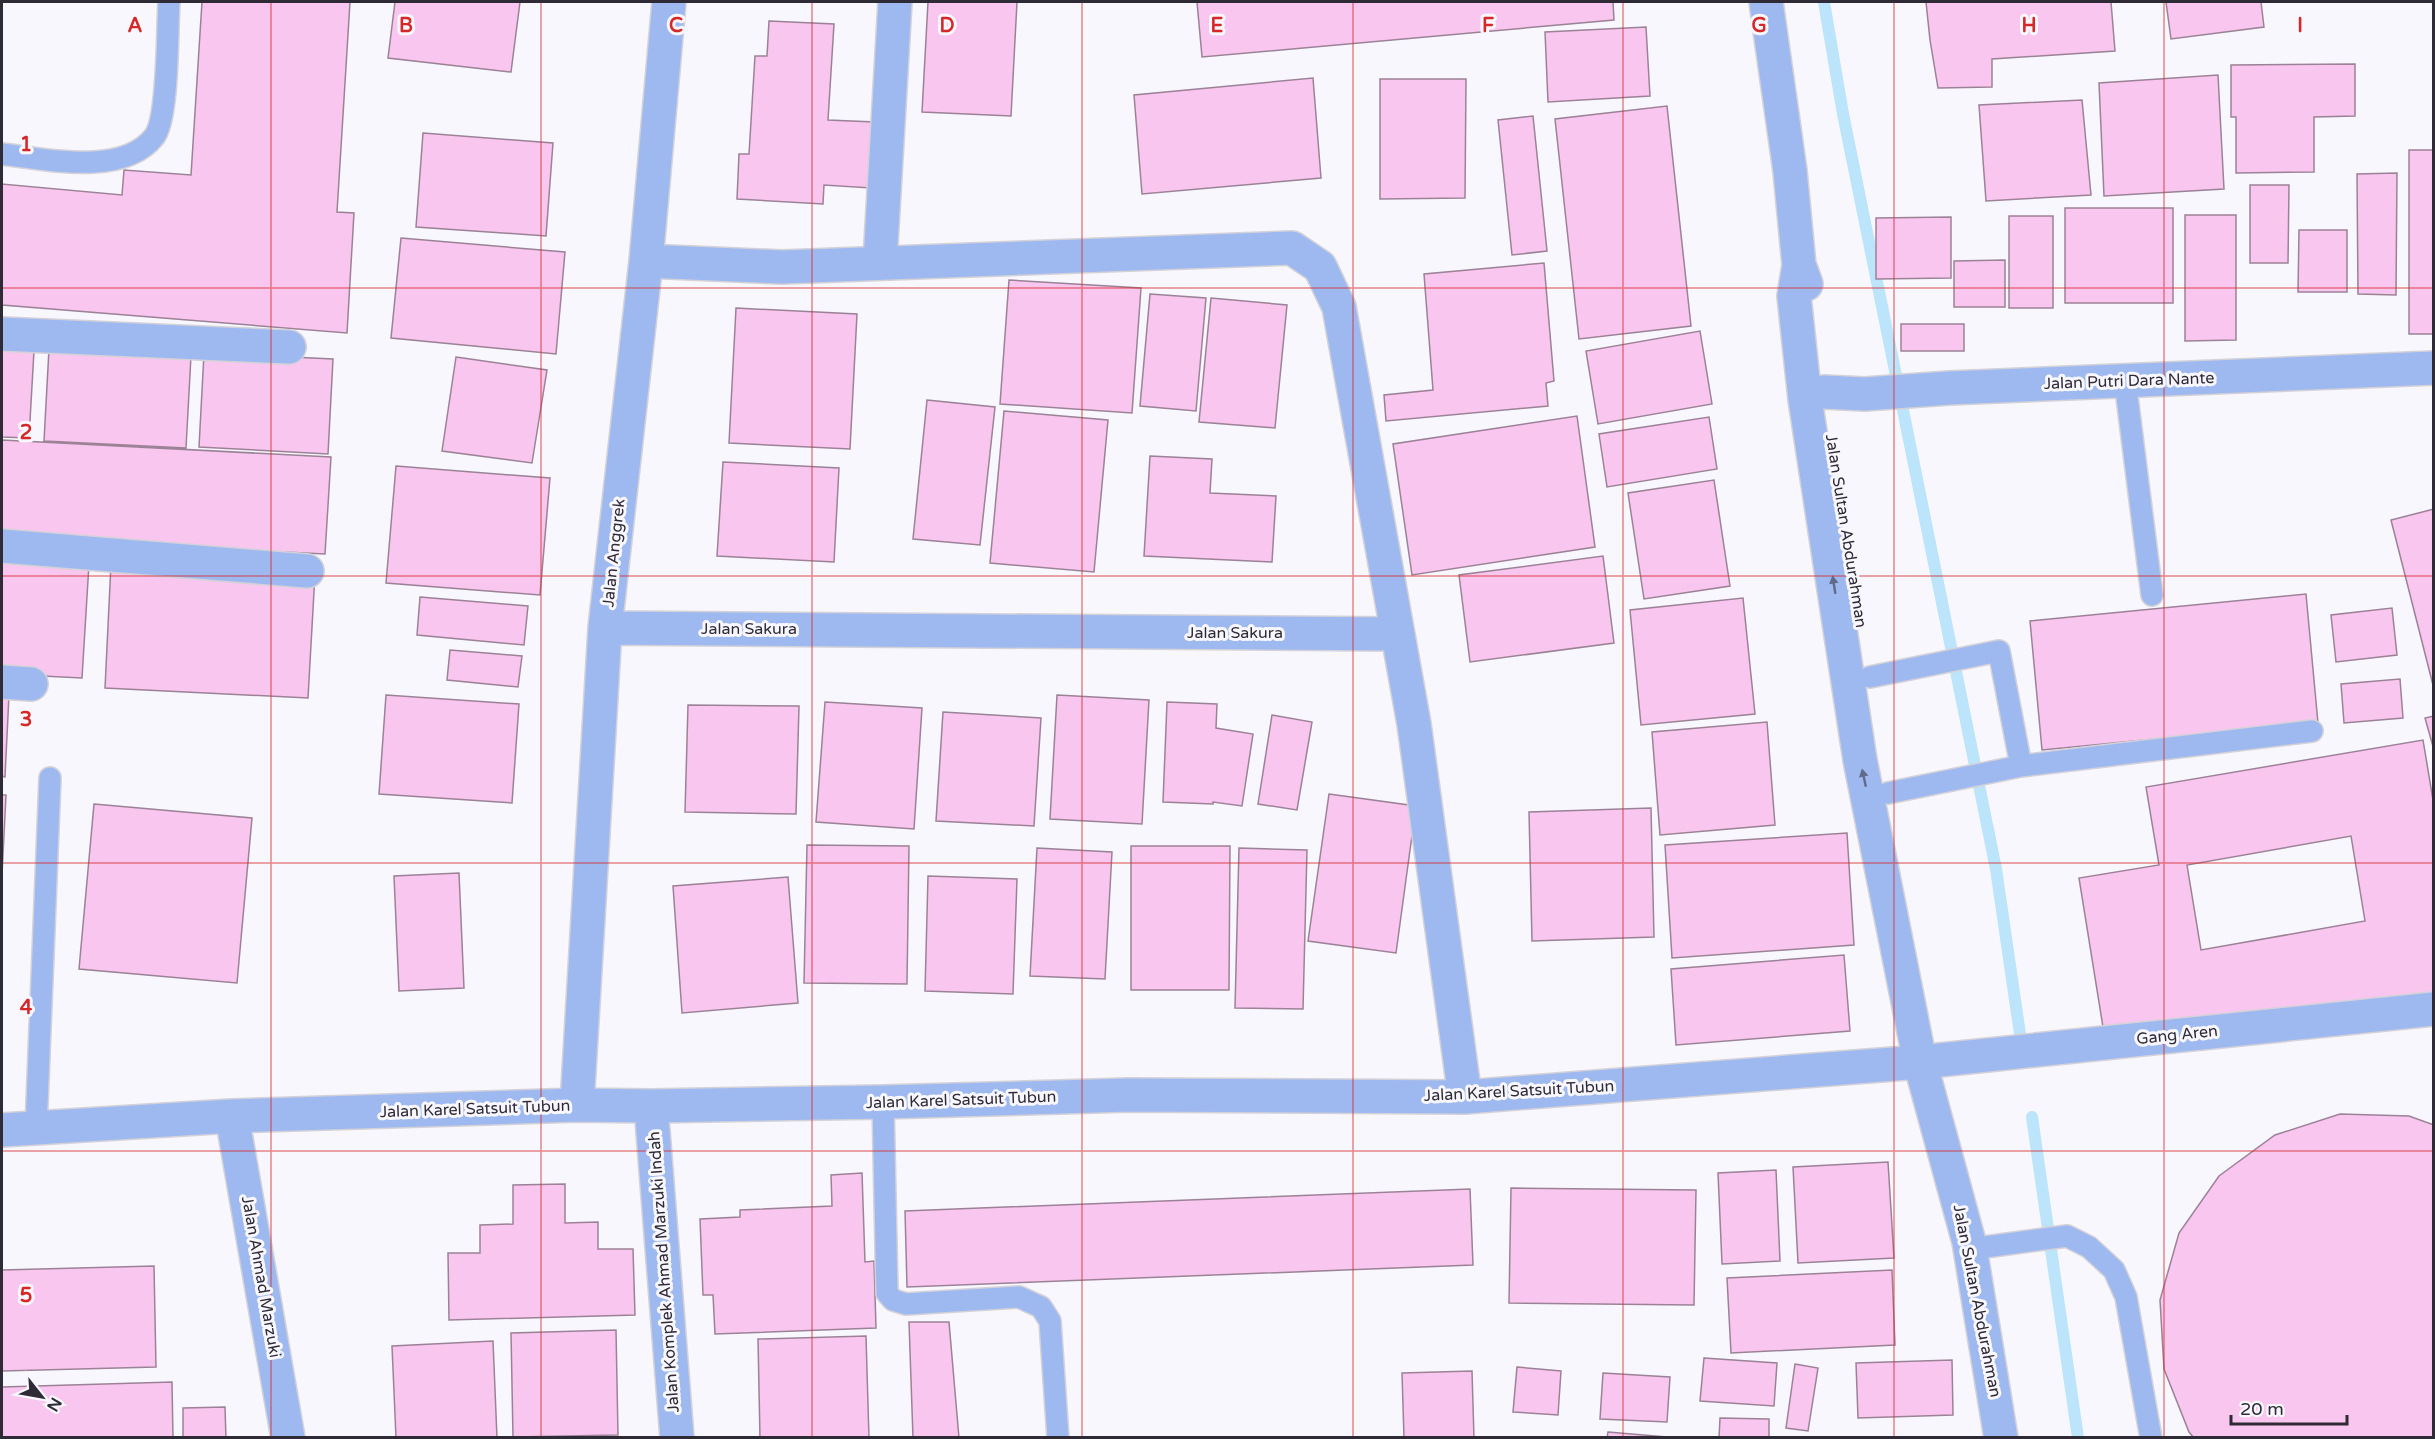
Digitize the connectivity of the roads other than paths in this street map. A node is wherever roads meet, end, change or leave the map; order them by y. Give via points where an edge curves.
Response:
1 (169, 2) edge
2 (669, 2) edge
3 (896, 2) edge
4 (1767, 2) edge
5 (2, 154) edge
6 (646, 261) junction
7 (880, 261) junction
8 (1799, 265) junction
9 (2, 334) edge
10 (289, 347) dead end
11 (2433, 368) edge
12 (2125, 381) junction
13 (1824, 392) junction
14 (2, 546) edge
15 (307, 571) dead end
16 (2152, 594) dead end
17 (605, 628) junction
18 (1396, 634) junction
19 (1870, 677) junction
20 (2312, 731) dead end
21 (2021, 766) junction
22 (50, 778) dead end
23 (1888, 794) junction
24 (2433, 1009) edge
25 (1920, 1062) junction
26 (1465, 1097) junction
27 (884, 1102) junction
28 (577, 1105) junction
29 (651, 1106) junction
30 (232, 1116) junction
31 (36, 1129) junction
32 (2, 1130) edge
33 (1970, 1249) junction
34 (288, 1437) edge
35 (677, 1437) edge
36 (1058, 1437) edge
37 (2001, 1437) edge
38 (2151, 1437) edge

1 - 5 lane via 163,114 154,137 132,155 84,163
2 - 6 street, Jalan Anggrek
3 - 7 street
4 - 8 street, Jalan Sultan Abdurahman
6 - 7 street via 782,267
6 - 17 street, Jalan Anggrek
7 - 18 street via 1292,248 1320,267 1339,307
8 - 13 street, Jalan Sultan Abdurahman via 1810,294
25 -> 8 street, Jalan Sultan Abdurahman via 1860,760 1805,399 1794,296
9 - 10 street
11 - 12 street, Jalan Putri Dara Nante
12 - 13 street, Jalan Putri Dara Nante via 1864,394
12 - 16 lane
13 - 19 street, Jalan Sultan Abdurahman
14 - 15 street
17 - 18 street, Jalan Sakura
17 - 28 street, Jalan Anggrek
18 - 26 street via 1414,724
19 - 21 lane via 1999,651
19 - 23 street, Jalan Sultan Abdurahman
20 - 21 lane
21 - 23 lane
22 - 31 lane
23 - 25 street, Jalan Sultan Abdurahman
24 - 25 street, Gang Aren
25 - 26 street, Jalan Karel Satsuit Tubun
25 - 33 street, Jalan Sultan Abdurahman
26 - 27 street, Jalan Karel Satsuit Tubun via 1128,1095
27 - 29 street, Jalan Karel Satsuit Tubun
27 - 36 lane via 886,1293 906,1304 1019,1297 1041,1307 1050,1321
28 - 29 street, Jalan Karel Satsuit Tubun
28 - 30 street, Jalan Karel Satsuit Tubun
29 - 35 street, Jalan Komplek Ahmad Marzuki Indah
30 - 31 street, Jalan Karel Satsuit Tubun
30 - 34 street, Jalan Ahmad Marzuki
31 - 32 street, Jalan Karel Satsuit Tubun
33 - 37 street, Jalan Sultan Abdurahman
33 - 38 lane via 2067,1236 2089,1246 2114,1270 2126,1297

